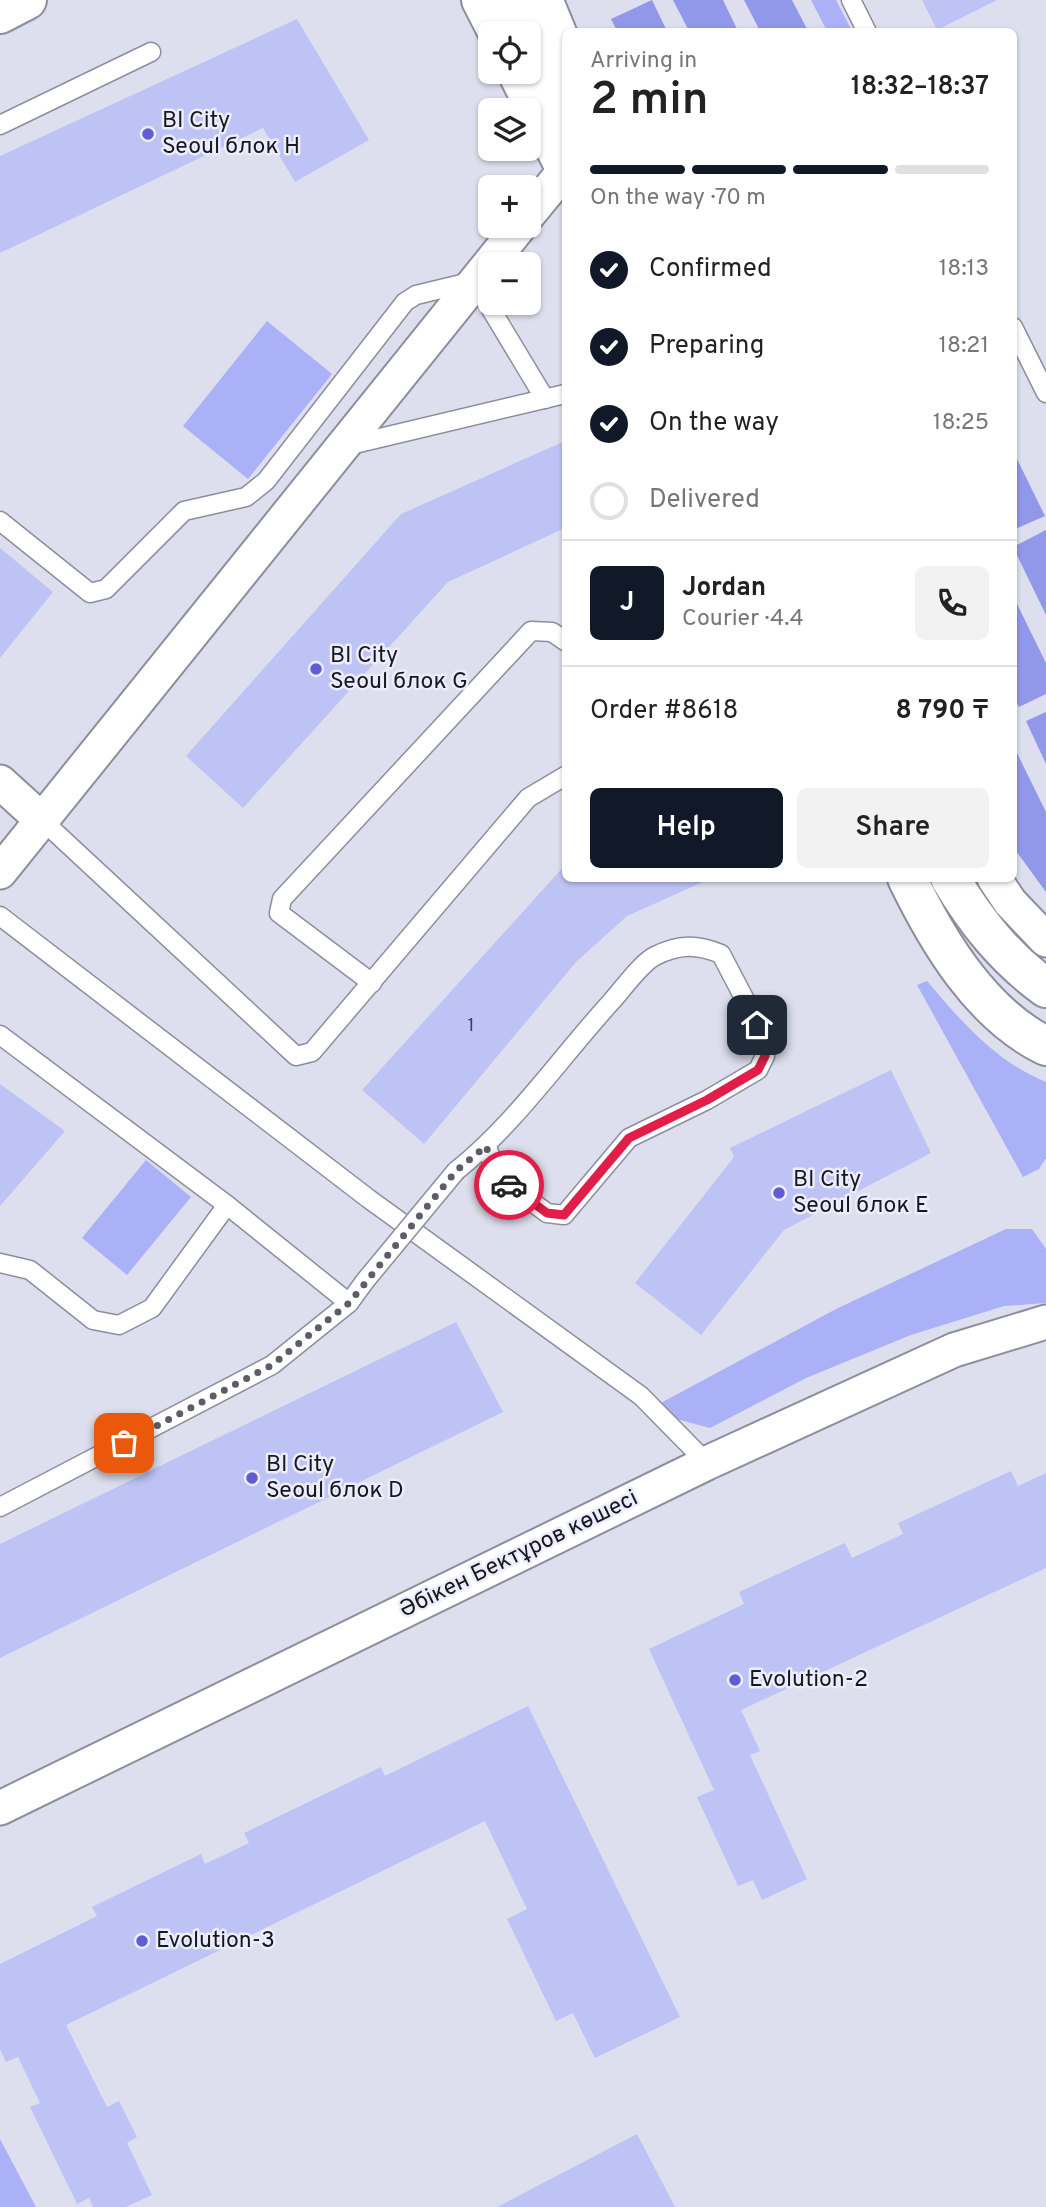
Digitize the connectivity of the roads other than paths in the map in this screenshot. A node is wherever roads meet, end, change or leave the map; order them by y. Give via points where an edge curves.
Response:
1 (27, 0) edge
2 (481, 0) edge
3 (518, 0) edge
4 (546, 0) edge
5 (851, 0) edge
6 (0, 14) edge
7 (492, 21) edge
8 (865, 28) edge
9 (562, 39) edge
10 (151, 52) dead end
11 (523, 84) edge
12 (562, 95) edge
13 (0, 125) edge
14 (562, 163) edge
15 (562, 173) edge
16 (541, 199) edge
17 (510, 238) edge
18 (474, 281) junction
19 (1017, 335) edge
20 (1046, 393) edge
21 (562, 395) edge
22 (545, 399) junction
23 (343, 446) junction
24 (0, 522) edge
25 (562, 639) edge
26 (562, 778) edge
27 (0, 782) edge
28 (43, 821) junction
29 (0, 872) edge
30 (909, 882) edge
31 (953, 882) edge
32 (997, 882) edge
33 (0, 916) edge
34 (1046, 940) edge
35 (372, 983) junction
36 (1046, 988) edge
37 (0, 1035) edge
38 (1046, 1046) edge
39 (486, 1146) junction
40 (227, 1205) junction
41 (0, 1263) edge
42 (349, 1303) junction
43 (1046, 1322) edge
44 (707, 1463) junction
45 (0, 1507) edge
46 (0, 1808) edge

1 - 6 street
2 - 7 street
3 - 12 street
4 - 9 street
5 - 8 lane
10 - 13 lane
11 - 14 street
15 - 16 street
17 - 18 street
18 - 22 lane
18 - 23 street
18 - 24 lane via 405,302 266,481 246,497 184,511 106,589 90,593
19 - 20 lane
21 - 22 lane
22 - 23 lane
23 - 28 street
25 - 35 lane via 552,632 531,631 282,899 279,913
26 - 35 lane via 528,798
27 - 28 street
28 - 29 street
28 - 35 lane via 296,1056 312,1052
30 - 38 street via 945,948 981,995 1028,1037
31 - 36 street via 992,939
32 - 34 street
33 - 44 lane via 369,1199 641,1396
37 - 40 lane
39 - 39 lane via 496,1175 547,1213 564,1215 629,1138 758,1070 766,1040 721,954 703,946 682,945 652,957
39 - 42 lane, bridge via 456,1171
40 - 41 lane via 152,1308 119,1325 93,1320 30,1270
40 - 42 lane
42 - 45 lane via 272,1365
43 - 44 street, Әбікен Бектұров көшесі via 954,1350
44 - 46 street, Әбікен Бектұров көшесі

